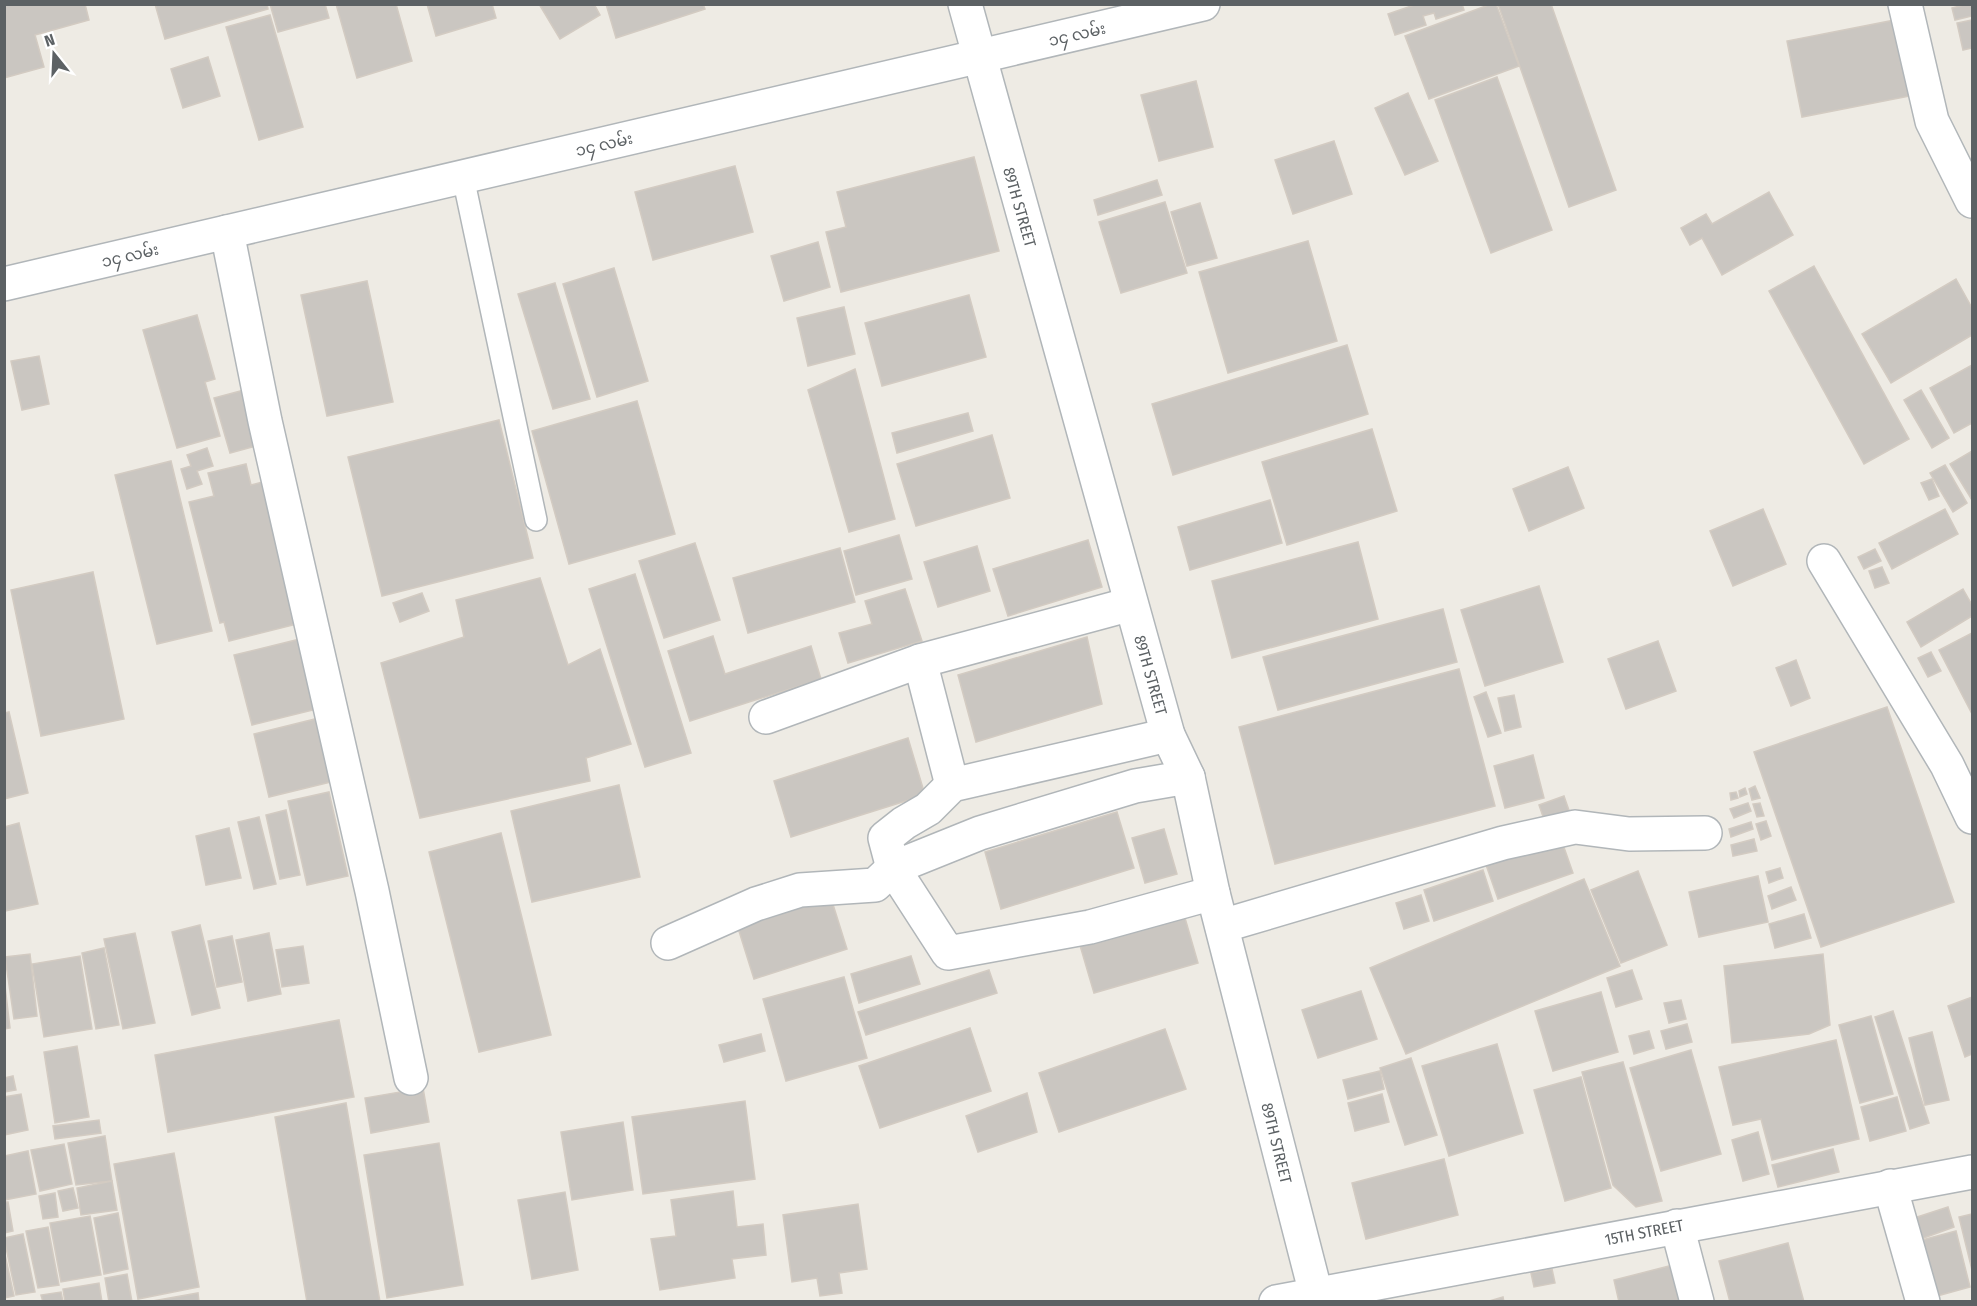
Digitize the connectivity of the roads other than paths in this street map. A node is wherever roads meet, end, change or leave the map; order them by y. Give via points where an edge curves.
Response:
1 (965, 4) edge
2 (1203, 4) edge
3 (1905, 4) edge
4 (979, 57) junction
5 (464, 177) junction
6 (1972, 201) edge
7 (227, 232) junction
8 (4, 284) edge
9 (536, 520) dead end
10 (1824, 561) dead end
11 (1131, 604) junction
12 (920, 661) junction
13 (765, 717) dead end
14 (1168, 735) junction
15 (1188, 777) junction
16 (952, 786) junction
17 (1972, 817) edge
18 (1705, 833) dead end
19 (893, 868) junction
20 (1213, 893) junction
21 (1222, 926) junction
22 (668, 943) dead end
23 (411, 1078) dead end
24 (1972, 1172) edge
25 (1890, 1186) junction
26 (1677, 1226) junction
27 (1317, 1298) edge
28 (1276, 1302) edge
29 (1697, 1302) edge
30 (1923, 1302) edge

1 - 4 street, 89TH STREET
2 - 4 street, ၁၄ လမ်း
3 - 6 street via 1932,121
4 - 5 street, ၁၄ လမ်း
4 - 11 street, 89TH STREET
5 - 7 street, ၁၄ လမ်း
5 - 9 lane
7 - 8 street, ၁၄ လမ်း
7 - 23 street via 265,421
10 - 17 street via 1947,765
11 - 12 street
11 - 14 street, 89TH STREET
12 - 13 street
12 - 16 street
14 - 15 street, 89TH STREET
14 - 16 street
15 - 19 street via 1135,786 991,830
15 - 20 street, 89TH STREET
16 - 19 street via 928,809 885,838
18 - 21 street via 1629,834 1575,827 1503,843
19 - 20 street via 948,953 1090,927
19 - 22 street via 875,885 800,890 756,904
20 - 21 street, 89TH STREET
21 - 27 street, 89TH STREET
24 - 25 street, 15TH STREET
25 - 26 street, 15TH STREET
25 - 30 street
26 - 27 street, 15TH STREET
26 - 29 street
27 - 28 street, 15TH STREET

